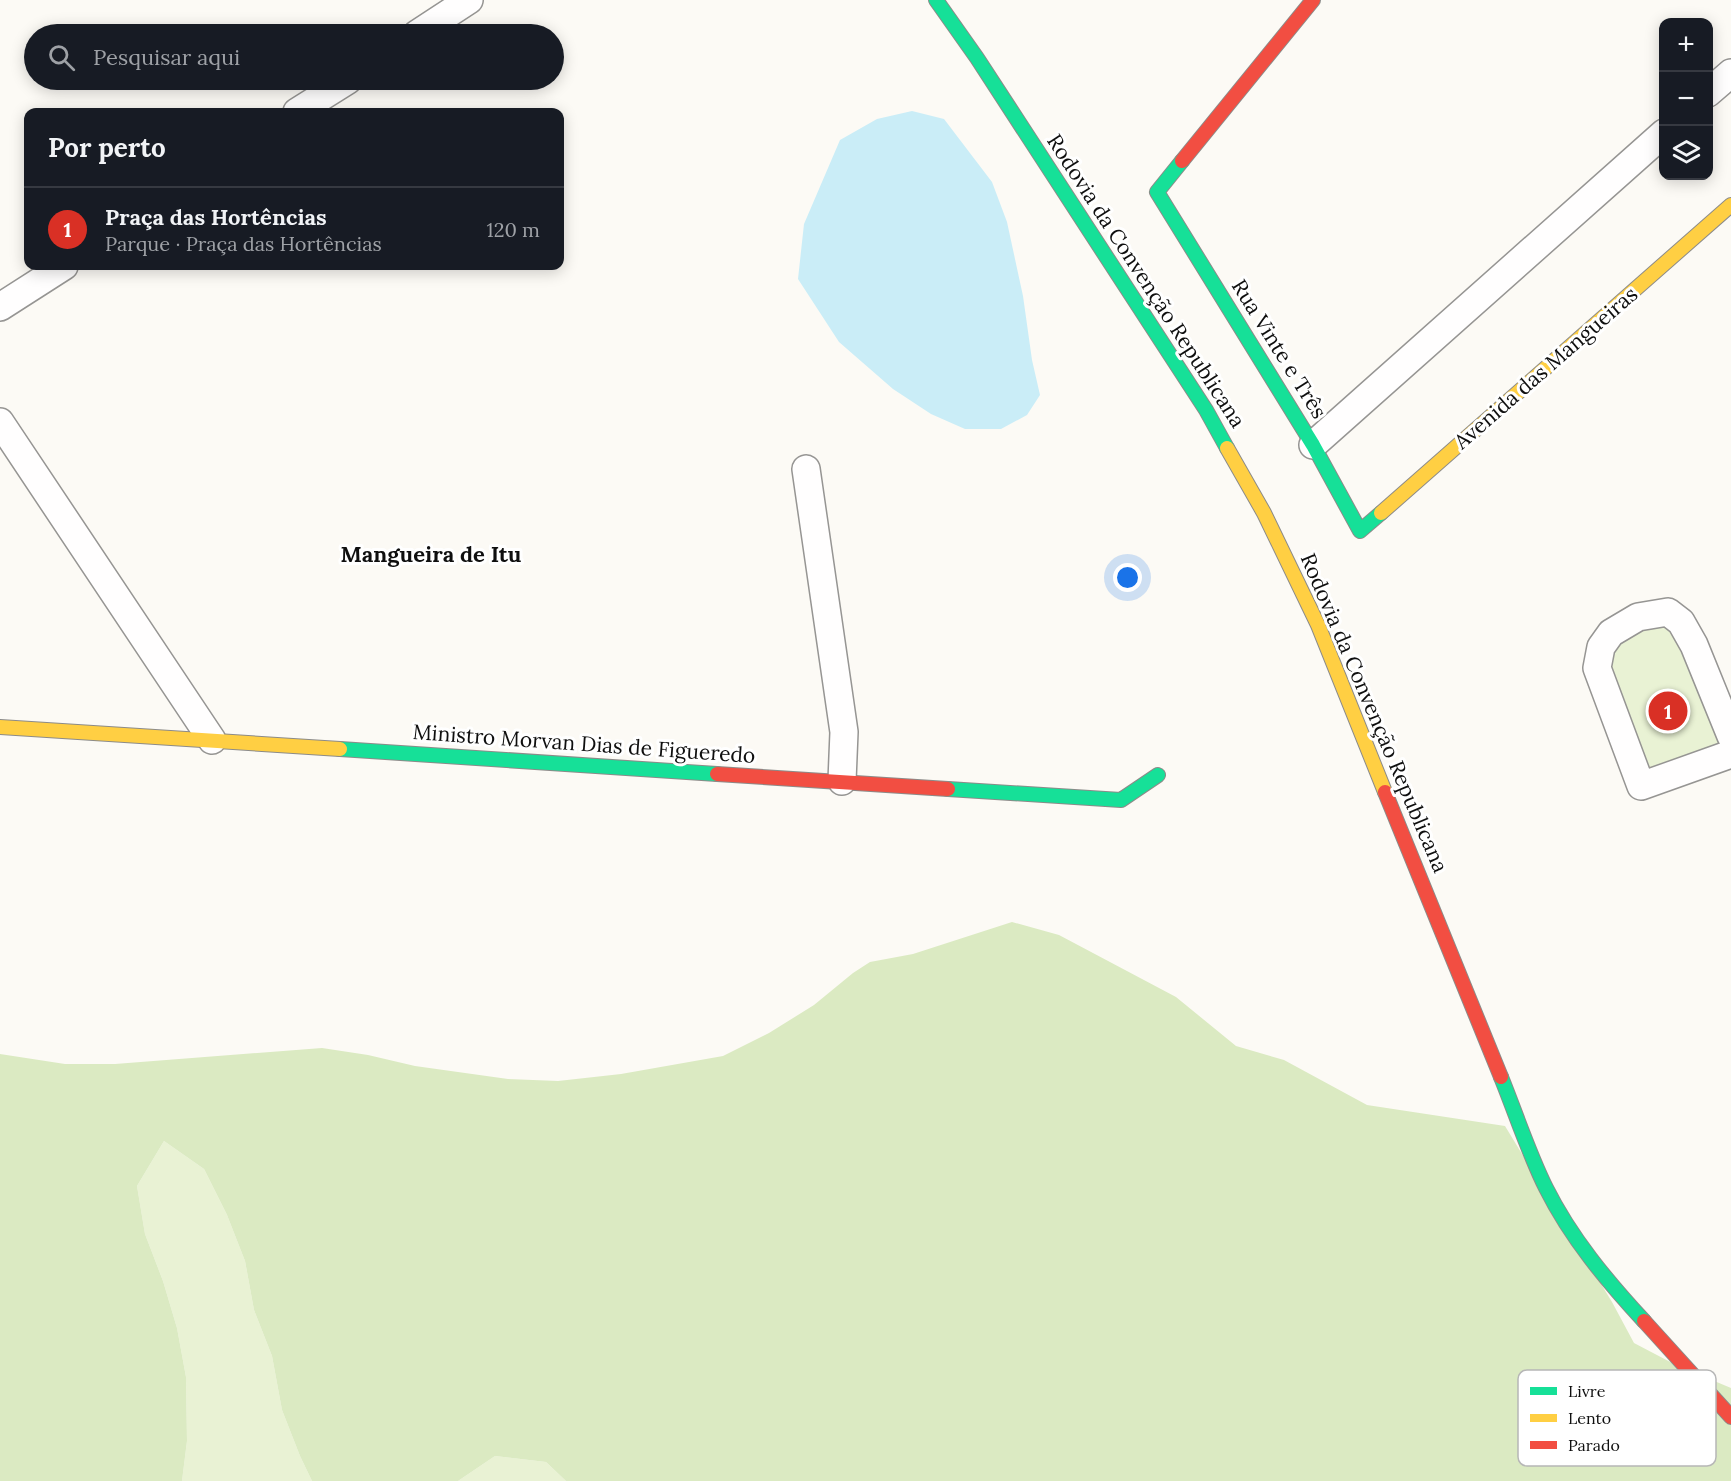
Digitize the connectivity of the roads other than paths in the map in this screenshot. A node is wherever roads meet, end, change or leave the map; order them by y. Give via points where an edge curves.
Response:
1 (469, 0) edge
2 (936, 0) edge
3 (1313, 0) edge
4 (432, 24) edge
5 (1731, 73) edge
6 (1713, 89) edge
7 (332, 90) edge
8 (303, 108) edge
9 (1659, 137) edge
10 (1731, 206) edge
11 (57, 270) edge
12 (0, 307) edge
13 (0, 422) edge
14 (1313, 445) junction
15 (806, 469) dead end
16 (1360, 531) joint
17 (0, 727) edge
18 (1731, 736) edge
19 (212, 740) junction
20 (1731, 754) edge
21 (1158, 775) dead end
22 (842, 782) junction
23 (1688, 1370) edge
24 (1716, 1401) edge
25 (1731, 1417) edge

1 - 4 street
2 - 23 street, Rodovia da Convenção Republicana via 1206,410 1264,513 1318,625 1546,1188 1570,1230 1608,1282
3 - 14 street, Rua Vinte e Três via 1157,192
5 - 6 street
7 - 8 street
9 - 14 street
10 - 16 street, Avenida das Mangueiras
11 - 12 street
13 - 19 street
14 - 16 street, Rua Vinte e Três
15 - 22 street via 844,732
17 - 19 street, Ministro Morvan Dias de Figueredo
18 - 20 street via 1681,622 1668,612 1638,617 1611,633 1601,647 1597,668 1641,786
19 - 22 street, Ministro Morvan Dias de Figueredo
21 - 22 street, Ministro Morvan Dias de Figueredo via 1121,800
24 - 25 street, Rodovia da Convenção Republicana

